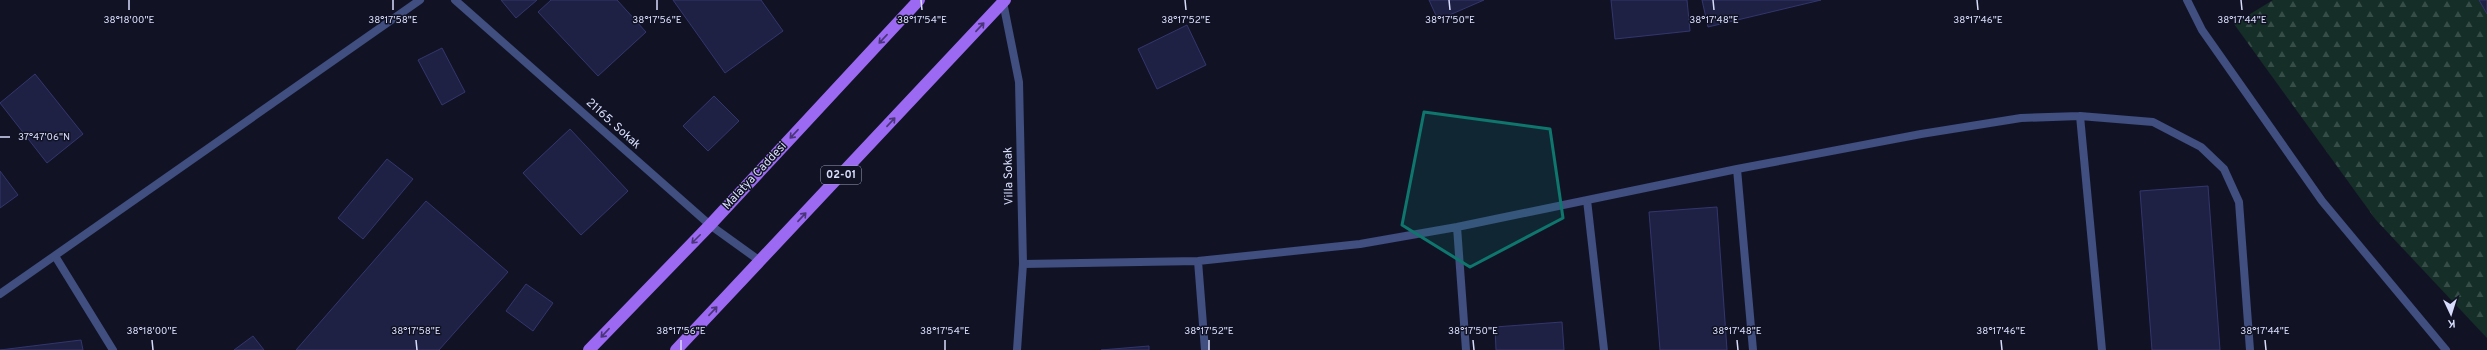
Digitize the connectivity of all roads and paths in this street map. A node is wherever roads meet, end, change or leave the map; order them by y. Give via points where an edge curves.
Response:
1 (420, 0) edge
2 (455, 0) edge
3 (919, 0) edge
4 (2187, 0) edge
5 (1004, 1) edge
6 (2080, 116) junction
7 (1737, 169) junction
8 (1587, 200) junction
9 (710, 225) junction
10 (1457, 227) junction
11 (55, 256) junction
12 (760, 261) junction
13 (1198, 261) junction
14 (1023, 264) junction
15 (0, 294) edge
16 (113, 350) edge
17 (589, 350) edge
18 (676, 350) edge
19 (1017, 350) edge
20 (1205, 350) edge
21 (1466, 350) edge
22 (1604, 350) edge
23 (1753, 350) edge
24 (2102, 350) edge
25 (2250, 350) edge
26 (2446, 350) edge

1 - 11 street
2 - 9 street, 21165. Sokak
3 -> 9 main road, Malatya Caddesi
4 - 26 street via 2202,30 2322,201
12 -> 5 main road, 02-01
5 - 14 street, Villa Sokak via 1019,82
6 - 7 street via 2021,118
6 - 24 street
6 - 25 street via 2153,122 2202,147 2224,169 2239,202
7 - 8 street
7 - 23 street
8 - 10 street
8 - 22 street
9 - 12 street, 21165. Sokak
9 -> 17 main road, Malatya Caddesi
10 - 13 street via 1360,244
10 - 21 street
11 - 15 street
11 - 16 street
18 -> 12 main road, 02-01
13 - 14 street
13 - 20 street
14 - 19 street, Villa Sokak

